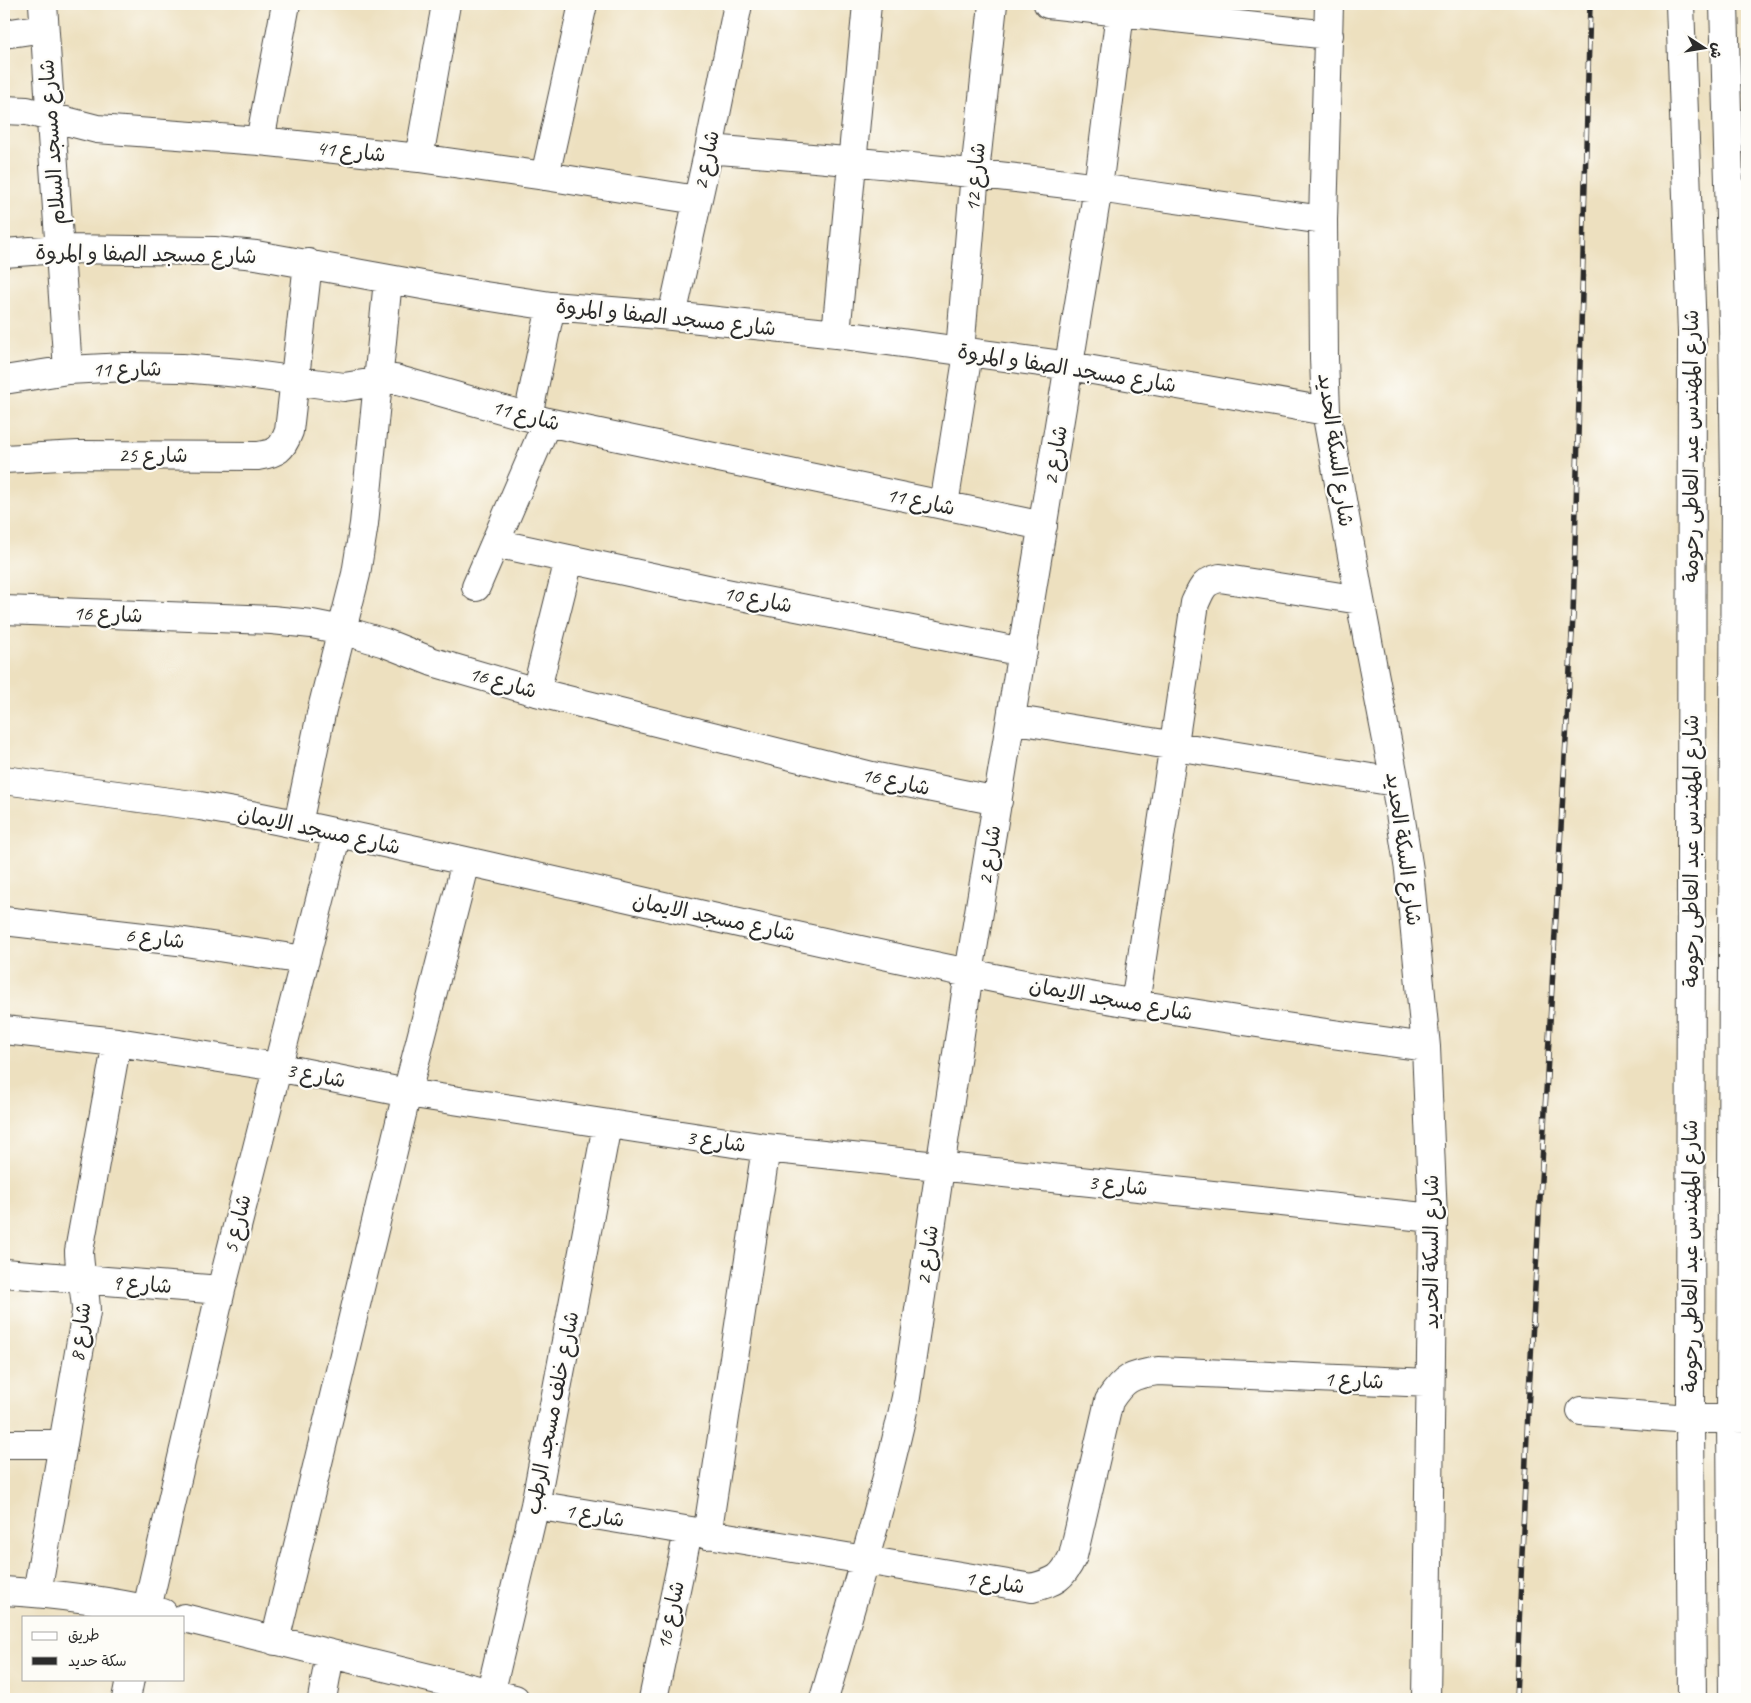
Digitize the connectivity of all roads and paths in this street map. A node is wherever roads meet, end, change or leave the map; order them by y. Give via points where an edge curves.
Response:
1 (286, 4) edge
2 (446, 4) edge
3 (582, 4) edge
4 (738, 4) edge
5 (868, 4) edge
6 (993, 4) edge
7 (1048, 4) edge
8 (1329, 4) edge
9 (1680, 4) edge
10 (1724, 4) edge
11 (1120, 8) edge
12 (44, 16) edge
13 (4, 34) edge
14 (1329, 36) junction
15 (1737, 91) edge
16 (4, 110) edge
17 (50, 116) junction
18 (260, 141) junction
19 (709, 149) junction
20 (419, 158) junction
21 (853, 161) junction
22 (1738, 166) edge
23 (975, 173) junction
24 (545, 176) junction
25 (1098, 188) junction
26 (697, 200) junction
27 (1323, 220) junction
28 (60, 249) junction
29 (4, 253) edge
30 (308, 264) junction
31 (388, 280) junction
32 (551, 306) junction
33 (672, 316) junction
34 (836, 334) junction
35 (964, 352) junction
36 (1070, 366) junction
37 (68, 370) junction
38 (4, 380) edge
39 (294, 380) junction
40 (378, 381) junction
41 (1326, 411) junction
42 (538, 419) junction
43 (4, 459) edge
44 (1691, 484) junction
45 (1741, 486) edge
46 (944, 505) junction
47 (1043, 526) junction
48 (495, 543) junction
49 (570, 560) junction
50 (476, 587) dead end
51 (1360, 600) junction
52 (4, 610) edge
53 (342, 630) junction
54 (1022, 652) junction
55 (536, 692) junction
56 (1011, 719) junction
57 (1741, 731) edge
58 (1174, 745) junction
59 (4, 780) edge
60 (1395, 782) junction
61 (998, 801) junction
62 (298, 824) junction
63 (337, 833) junction
64 (466, 862) junction
65 (1740, 880) edge
66 (4, 921) edge
67 (305, 960) junction
68 (969, 974) junction
69 (1136, 1004) junction
70 (1740, 1011) edge
71 (4, 1030) edge
72 (117, 1042) junction
73 (1426, 1047) junction
74 (277, 1067) junction
75 (407, 1093) junction
76 (607, 1125) junction
77 (766, 1148) junction
78 (1690, 1160) junction
79 (1740, 1162) edge
80 (940, 1167) junction
81 (1432, 1218) junction
82 (4, 1273) edge
83 (82, 1279) junction
84 (221, 1290) junction
85 (1430, 1384) junction
86 (1580, 1411) dead end
87 (1690, 1418) junction
88 (1739, 1418) edge
89 (4, 1444) edge
90 (62, 1444) junction
91 (535, 1504) junction
92 (697, 1533) junction
93 (864, 1560) junction
94 (4, 1591) edge
95 (37, 1593) junction
96 (146, 1613) edge
97 (169, 1616) edge
98 (185, 1618) edge
99 (1740, 1629) edge
100 (276, 1641) junction
101 (330, 1654) junction
102 (130, 1680) edge
103 (498, 1697) edge
104 (126, 1699) edge
105 (322, 1699) edge
106 (653, 1699) edge
107 (824, 1699) edge
108 (1426, 1699) edge
109 (1692, 1699) edge
110 (1733, 1699) edge

1 - 18 street
2 - 20 street
3 - 24 street
4 - 19 street, شارع 2
5 - 21 street
6 - 23 street, شارع 12
7 - 11 street
8 - 14 street, شارع السكة الحديد
9 - 44 street, شارع المهندس عبد العاطى رحومة via 1692,333
10 - 15 street, شارع المهندس عبد العاطى رحومة
11 - 14 street
11 - 25 street, شارع 2
12 - 13 street
12 - 17 street, شارع مسجد السلام
14 - 27 street, شارع السكة الحديد
15 - 22 street, شارع المهندس عبد العاطى رحومة
16 - 17 street, شارع 41
17 - 18 street, شارع 41 via 97,129
17 - 28 street, شارع مسجد السلام
18 - 20 street, شارع 41
19 - 21 street
19 - 26 street, شارع 2
20 - 24 street, شارع 41
21 - 23 street
21 - 34 street
22 - 45 street, شارع المهندس عبد العاطى رحومة via 1734,325
23 - 25 street
23 - 35 street, شارع 12
24 - 26 street, شارع 41
25 - 27 street
25 - 36 street, شارع 2
26 - 33 street, شارع 2
27 - 41 street, شارع السكة الحديد
28 - 29 street, شارع مسجد الصفا و المروة
28 - 30 street, شارع مسجد الصفا و المروة via 214,251 256,254
28 - 37 street, شارع مسجد السلام
30 - 31 street, شارع مسجد الصفا و المروة
30 - 39 street
31 - 32 street, شارع مسجد الصفا و المروة
31 - 40 street
32 - 33 street, شارع مسجد الصفا و المروة
32 - 42 street
33 - 34 street, شارع مسجد الصفا و المروة
34 - 35 street, شارع مسجد الصفا و المروة
35 - 36 street, شارع مسجد الصفا و المروة
35 - 46 street, شارع 12
36 - 41 street, شارع مسجد الصفا و المروة
36 - 47 street, شارع 2
37 - 38 street, شارع 11
37 - 39 street, شارع 11 via 182,368
39 - 40 street, شارع 11 via 344,386
39 - 43 street, شارع 25 via 285,443 274,453 258,456 79,455
40 - 42 street, شارع 11 via 404,380
40 - 53 street via 364,524
41 - 51 street, شارع السكة الحديد
42 - 46 street, شارع 11
42 - 48 street
44 - 45 street
44 - 78 street, شارع المهندس عبد العاطى رحومة
45 - 57 street, شارع المهندس عبد العاطى رحومة
46 - 47 street, شارع 11
47 - 54 street, شارع 2
48 - 49 street, شارع 10
48 - 50 street
49 - 54 street, شارع 10
49 - 55 street
51 - 58 street via 1220,578 1209,581 1195,603
51 - 60 street, شارع السكة الحديد
52 - 53 street, شارع 16 via 272,620
53 - 55 street, شارع 16 via 433,662
53 - 62 street
54 - 56 street, شارع 2
55 - 61 street, شارع 16 via 872,776
56 - 58 street
56 - 61 street, شارع 2
57 - 65 street, شارع المهندس عبد العاطى رحومة
58 - 60 street
58 - 69 street
59 - 62 street, شارع مسجد الايمان via 200,806
60 - 73 street, شارع السكة الحديد via 1409,870
61 - 68 street, شارع 2
62 - 63 street, شارع مسجد الايمان
63 - 64 street, شارع مسجد الايمان
63 - 67 street, شارع 5
64 - 68 street, شارع مسجد الايمان
64 - 75 street
65 - 70 street, شارع المهندس عبد العاطى رحومة
66 - 67 street, شارع 6 via 178,941
67 - 74 street, شارع 5
68 - 69 street, شارع مسجد الايمان
68 - 80 street, شارع 2
69 - 73 street, شارع مسجد الايمان
70 - 79 street, شارع المهندس عبد العاطى رحومة
71 - 72 street, شارع 3
72 - 74 street, شارع 3
72 - 83 street, شارع 8 via 79,1251
73 - 81 street, شارع السكة الحديد
74 - 75 street, شارع 3
74 - 84 street, شارع 5
75 - 76 street, شارع 3
75 - 100 street
76 - 77 street, شارع 3
76 - 91 street, شارع خلف مسجد الرطب
77 - 80 street, شارع 3
77 - 92 street, شارع 16
78 - 79 street
78 - 87 street, شارع المهندس عبد العاطى رحومة
79 - 88 street, شارع المهندس عبد العاطى رحومة
80 - 81 street, شارع 3
80 - 93 street, شارع 2 via 906,1397 894,1456
81 - 85 street, شارع السكة الحديد
82 - 83 street, شارع 9
83 - 84 street, شارع 9
83 - 90 street, شارع 8 via 86,1312
84 - 96 street, شارع 5
85 - 93 street, شارع 1 via 1158,1371 1137,1374 1120,1384 1110,1401 1073,1556 1065,1573 1050,1583 1032,1588
85 - 108 street, شارع السكة الحديد
86 - 87 street
87 - 88 street
87 - 109 street, شارع المهندس عبد العاطى رحومة
88 - 99 street, شارع المهندس عبد العاطى رحومة
89 - 90 street
90 - 95 street, شارع 8
91 - 92 street, شارع 1
91 - 103 street, شارع خلف مسجد الرطب
92 - 93 street, شارع 1
92 - 106 street, شارع 16
93 - 107 street, شارع 2
94 - 95 street
95 - 96 street
96 - 97 street
98 - 100 street
99 - 110 street, شارع المهندس عبد العاطى رحومة
100 - 101 street
101 - 103 street
101 - 105 street
102 - 104 street

